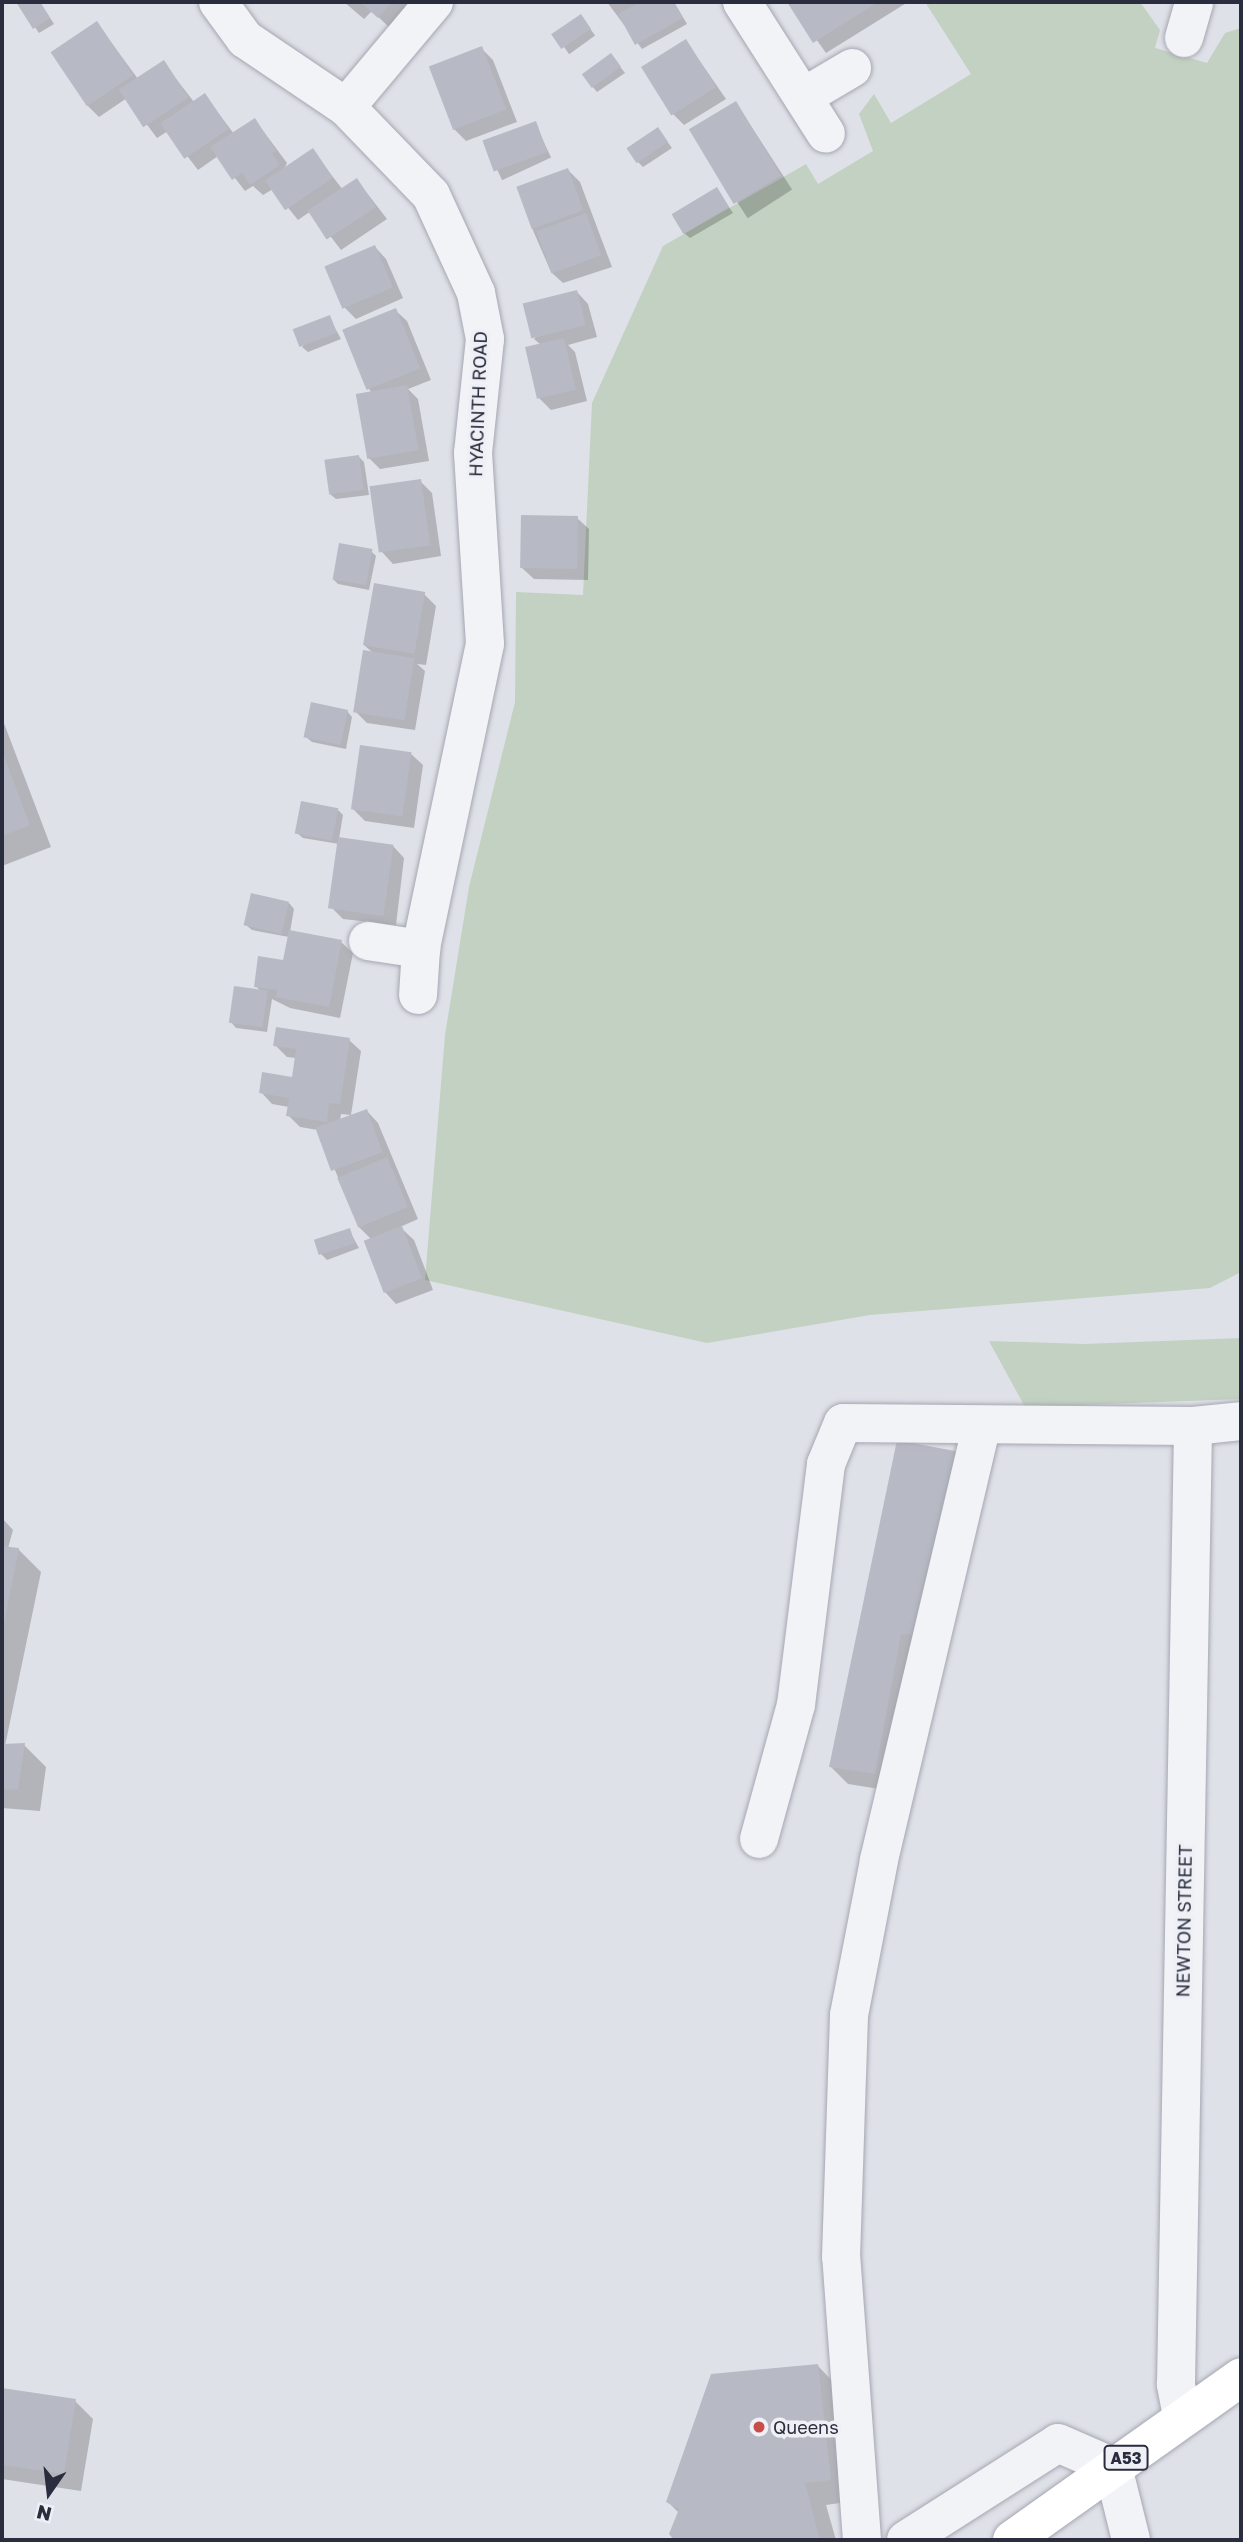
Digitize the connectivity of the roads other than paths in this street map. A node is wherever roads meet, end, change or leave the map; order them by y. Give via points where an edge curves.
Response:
1 (218, 2) edge
2 (434, 2) edge
3 (742, 2) edge
4 (1194, 2) edge
5 (1184, 38) dead end
6 (852, 68) dead end
7 (803, 97) junction
8 (346, 107) junction
9 (826, 134) dead end
10 (368, 942) dead end
11 (421, 949) junction
12 (418, 995) dead end
13 (1241, 1421) edge
14 (982, 1424) junction
15 (1193, 1426) junction
16 (759, 1839) dead end
17 (1241, 2377) edge
18 (1182, 2416) junction
19 (1113, 2467) junction
20 (862, 2540) edge
21 (906, 2540) edge
22 (1012, 2540) edge
23 (1131, 2540) edge

1 - 8 street, HYACINTH ROAD via 245,39
2 - 8 street
3 - 7 street
4 - 5 street
6 - 7 street
7 - 9 street
8 - 11 street, HYACINTH ROAD via 431,195 476,293 485,339 473,453 485,644
10 - 11 street
11 - 12 street, HYACINTH ROAD
13 - 15 street
14 - 15 street
14 - 16 street via 843,1423 826,1464 796,1705
14 - 20 street via 879,1860 849,2015 841,2257
15 - 18 street, NEWTON STREET via 1176,2384
17 - 18 highway, A53
18 - 19 highway, A53
19 - 21 street via 1058,2443
19 - 22 highway, A53
19 - 23 street

